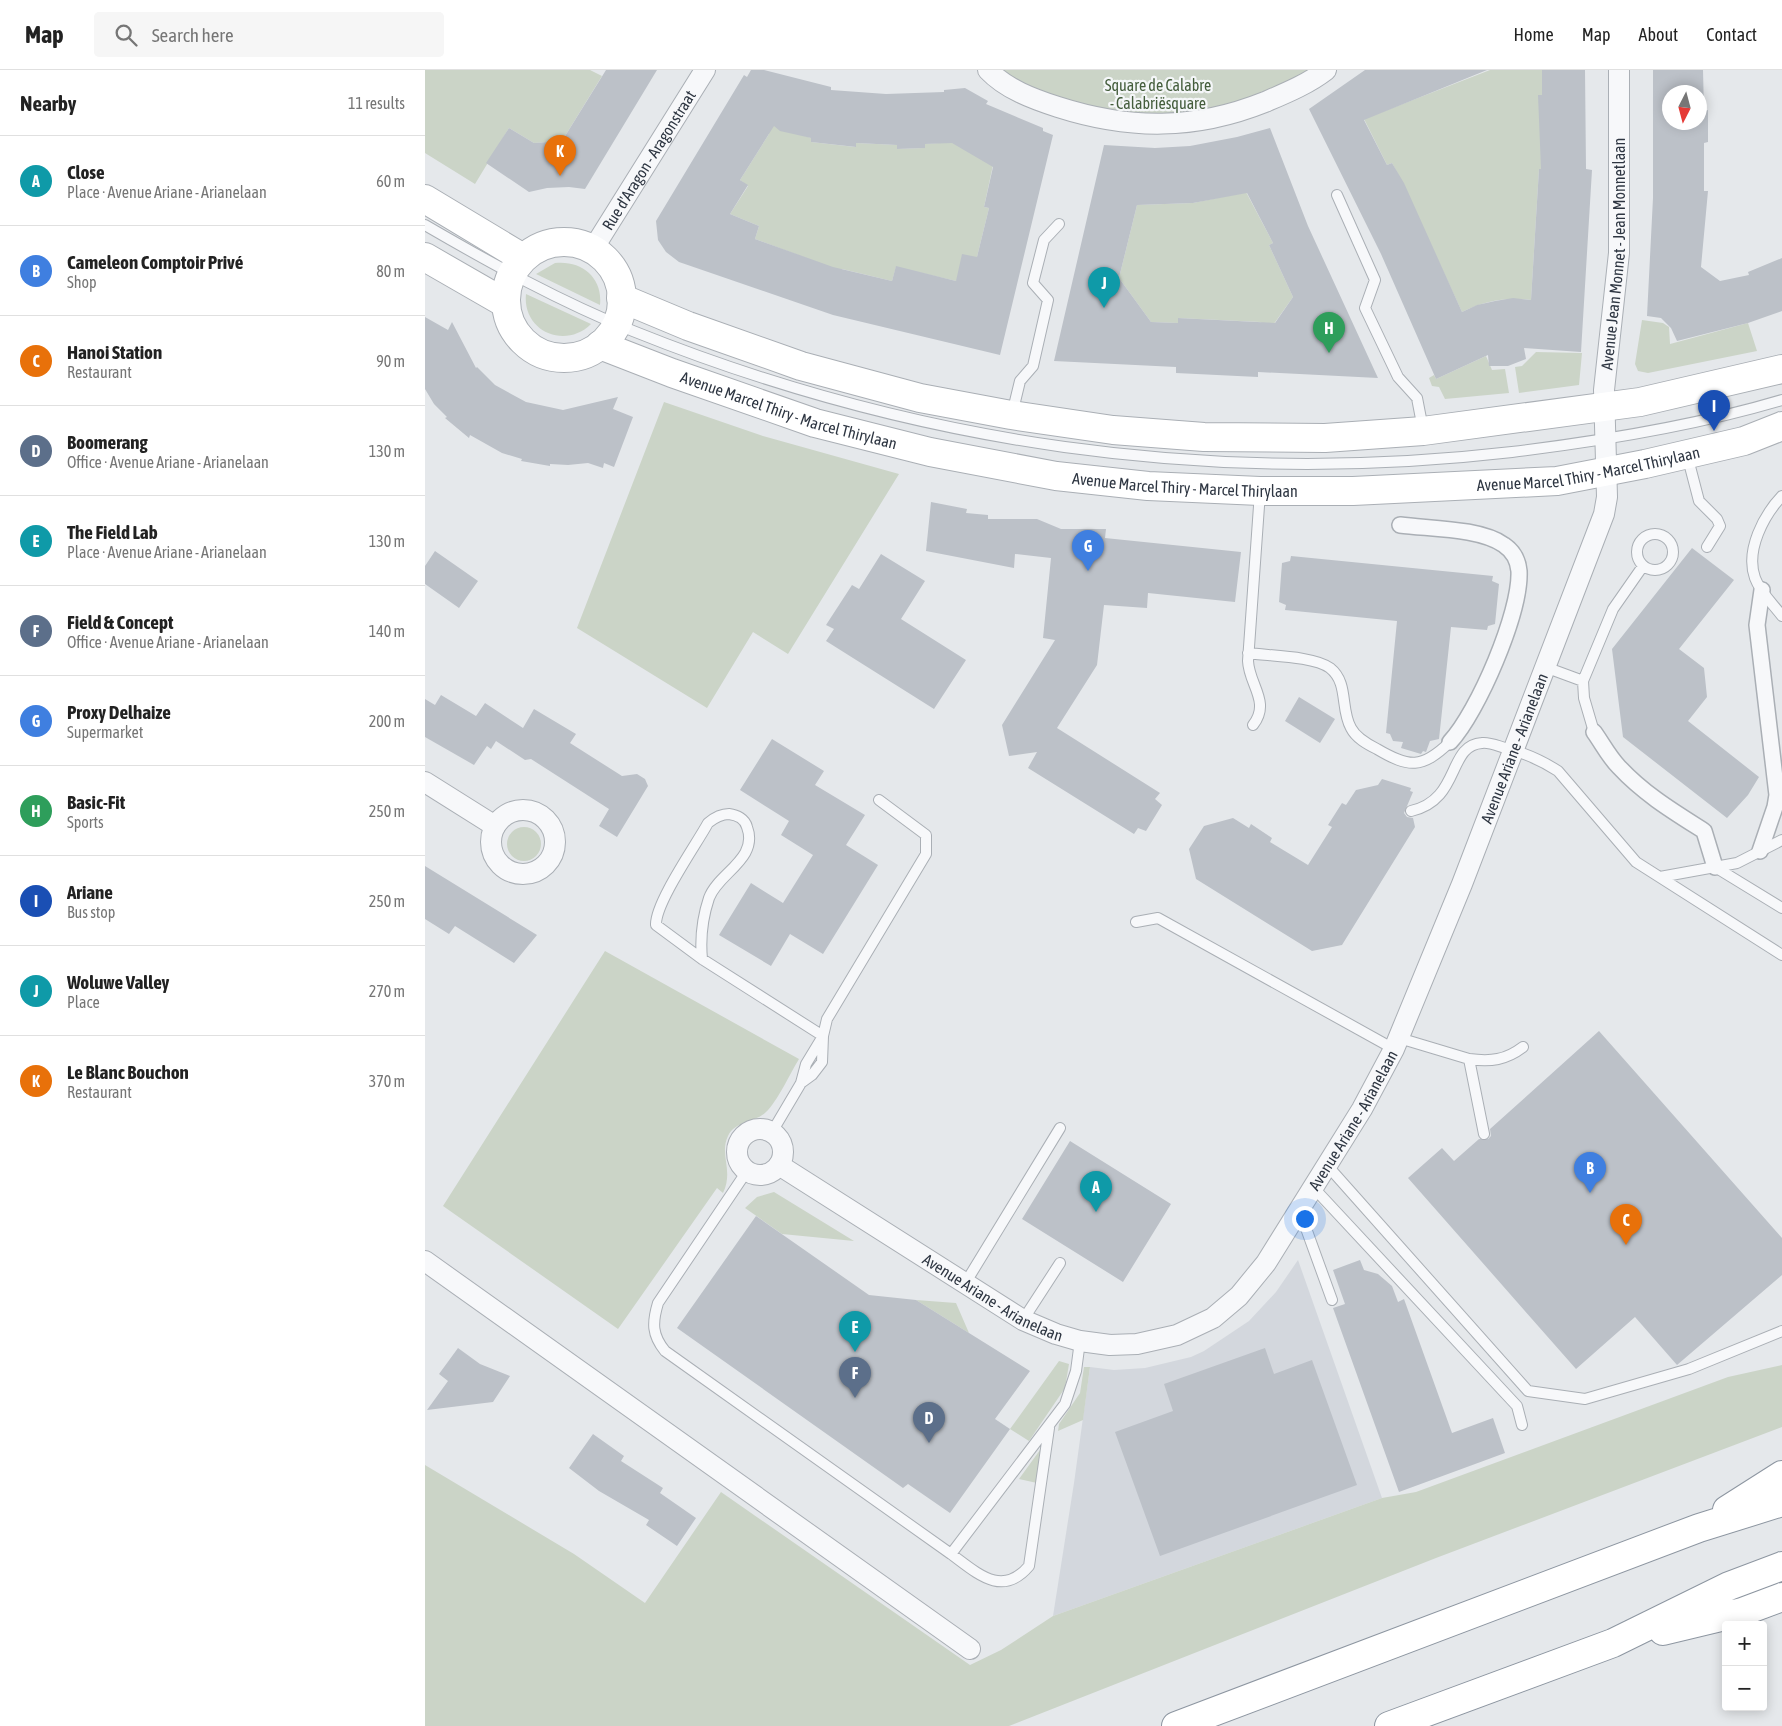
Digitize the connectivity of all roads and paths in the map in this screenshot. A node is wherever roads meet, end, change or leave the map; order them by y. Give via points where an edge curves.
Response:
1 (705, 70) edge
2 (988, 70) edge
3 (1326, 70) edge
4 (1619, 70) edge
5 (1337, 195) dead end
6 (425, 199) edge
7 (1059, 224) dead end
8 (425, 226) edge
9 (593, 250) junction
10 (425, 257) edge
11 (517, 266) junction
12 (505, 303) junction
13 (619, 311) junction
14 (600, 344) junction
15 (1782, 369) edge
16 (1782, 400) edge
17 (1604, 406) junction
18 (1011, 415) junction
19 (1782, 426) edge
20 (1423, 431) junction
21 (1605, 438) junction
22 (1687, 454) junction
23 (1606, 472) junction
24 (1260, 491) junction
25 (1782, 496) edge
26 (1400, 525) dead end
27 (1707, 547) dead end
28 (1643, 566) dead end
29 (1762, 590) junction
30 (1782, 616) edge
31 (1248, 653) junction
32 (1545, 667) junction
33 (1583, 681) junction
34 (1253, 725) dead end
35 (1594, 732) joint
36 (1450, 742) joint
37 (1514, 750) junction
38 (425, 782) edge
39 (879, 800) dead end
40 (1411, 811) dead end
41 (495, 826) dead end
42 (1782, 840) edge
43 (1760, 851) junction
44 (1715, 868) junction
45 (1660, 877) junction
46 (1782, 908) edge
47 (1135, 922) dead end
48 (1782, 955) edge
49 (701, 959) junction
50 (823, 1036) junction
51 (1397, 1043) junction
52 (1523, 1047) dead end
53 (1469, 1059) junction
54 (1059, 1128) dead end
55 (771, 1132) junction
56 (1484, 1134) dead end
57 (1326, 1164) junction
58 (779, 1165) junction
59 (747, 1171) junction
60 (1312, 1186) junction
61 (1298, 1209) junction
62 (425, 1261) edge
63 (1060, 1264) dead end
64 (966, 1282) junction
65 (1332, 1300) dead end
66 (1023, 1320) junction
67 (1782, 1331) edge
68 (1080, 1341) junction
69 (1522, 1425) dead end
70 (1050, 1426) junction
71 (1782, 1475) edge
72 (1782, 1502) edge
73 (1699, 1528) junction
74 (951, 1554) junction
75 (1782, 1566) edge
76 (1782, 1597) edge
77 (1613, 1643) junction
78 (970, 1649) dead end
79 (1176, 1726) edge
80 (1389, 1726) edge

1 - 9 street, Rue d'Aragon - Aragonstraat
2 - 3 street via 1033,99 1091,118 1143,124 1184,124 1236,113 1282,95
4 - 17 street, Avenue Jean Monnet - Jean Monnetlaan via 1619,253
5 - 20 lane via 1375,280 1365,308 1399,377 1417,398
6 - 11 main road, Avenue Marcel Thiry - Marcel Thirylaan
7 - 18 lane via 1044,240 1033,283 1048,300 1033,366 1020,380
8 - 11 lane, Avenue Marcel Thiry - Marcel Thirylaan
9 - 11 main road via 572,243 549,244 535,249
9 - 13 main road via 613,269 619,282
10 - 12 main road
11 - 12 main road
11 - 13 lane, Avenue Marcel Thiry - Marcel Thirylaan
12 - 14 main road via 518,336 542,353 571,357
13 - 14 main road via 609,336
13 - 18 main road, Avenue Marcel Thiry - Marcel Thirylaan via 688,326 801,366 920,398
13 - 21 lane, Avenue Marcel Thiry - Marcel Thirylaan via 745,372 895,416 1041,445 1198,462 1384,463 1442,460
14 - 24 main road, Avenue Marcel Thiry - Marcel Thirylaan via 672,373 815,422 930,452 1056,476 1148,486
15 - 17 main road, Avenue Marcel Thiry - Marcel Thirylaan via 1641,402
16 - 21 lane, Avenue Marcel Thiry - Marcel Thirylaan
17 - 20 main road, Avenue Marcel Thiry - Marcel Thirylaan
17 - 21 street, Avenue Jean Monnet - Jean Monnetlaan
18 - 20 main road, Avenue Marcel Thiry - Marcel Thirylaan via 1113,430 1204,436 1325,438
19 - 22 main road, Avenue Marcel Thiry - Marcel Thirylaan via 1744,441
21 - 23 street, Avenue Ariane - Arianelaan
22 - 23 main road, Avenue Marcel Thiry - Marcel Thirylaan
22 - 27 lane via 1699,501 1720,526
23 - 24 main road, Avenue Marcel Thiry - Marcel Thirylaan via 1557,481 1440,488
23 - 32 street, Avenue Ariane - Arianelaan via 1604,514
24 - 31 lane
25 - 29 lane via 1770,508 1753,554 1754,577
26 - 36 street via 1492,538 1505,545 1517,562 1518,582 1505,635 1472,712
28 - 33 lane via 1613,609
29 - 30 lane
29 - 43 street via 1757,625 1777,795
31 - 34 lane via 1248,670 1257,688 1261,707
31 - 36 lane via 1313,661 1328,666 1337,674 1342,686 1350,727 1355,735 1397,761 1405,764 1421,762 1439,753
32 - 33 lane
32 - 37 street, Avenue Ariane - Arianelaan
33 - 35 lane via 1584,698
35 - 44 street via 1617,766 1639,786 1704,831
37 - 40 lane via 1484,742 1471,746 1461,754 1451,781 1439,796 1423,809
37 - 45 lane via 1542,760 1558,771 1636,862
37 - 51 street, Avenue Ariane - Arianelaan
38 - 41 street
39 - 50 lane via 926,835 926,854 827,1019
42 - 43 lane
43 - 44 lane via 1737,864
44 - 45 lane
44 - 46 lane
45 - 48 lane
47 - 51 lane via 1158,918
49 - 49 lane via 659,929 656,920 662,902 709,823 717,816 730,814 747,824 748,840 741,861 710,896 702,926
49 - 50 lane
50 - 55 lane via 822,1062 801,1083
51 - 53 lane
51 - 57 street, Avenue Ariane - Arianelaan via 1362,1109
52 - 53 lane via 1501,1059
53 - 56 lane
54 - 64 lane
55 - 58 street via 781,1143
55 - 59 street via 750,1131 739,1141 737,1155
57 - 60 street, Avenue Ariane - Arianelaan
57 - 67 lane via 1528,1391 1585,1399 1689,1369
58 - 59 street via 768,1174
58 - 64 street, Avenue Ariane - Arianelaan
59 - 74 lane via 657,1303 653,1318 656,1340 665,1351
60 - 61 street, Avenue Ariane - Arianelaan
60 - 69 lane via 1517,1406
61 - 65 lane
61 - 68 street, Avenue Ariane - Arianelaan via 1266,1262 1239,1296 1213,1318 1177,1335 1137,1344 1109,1346
62 - 78 street
63 - 66 lane
64 - 66 street, Avenue Ariane - Arianelaan
66 - 68 street, Avenue Ariane - Arianelaan
68 - 70 lane via 1076,1371 1065,1404
70 - 74 lane
70 - 74 lane via 1029,1566 1009,1581 997,1582 983,1578
71 - 73 main road
72 - 73 main road
73 - 79 main road
75 - 77 main road via 1729,1586
76 - 77 main road via 1742,1612
77 - 80 main road

